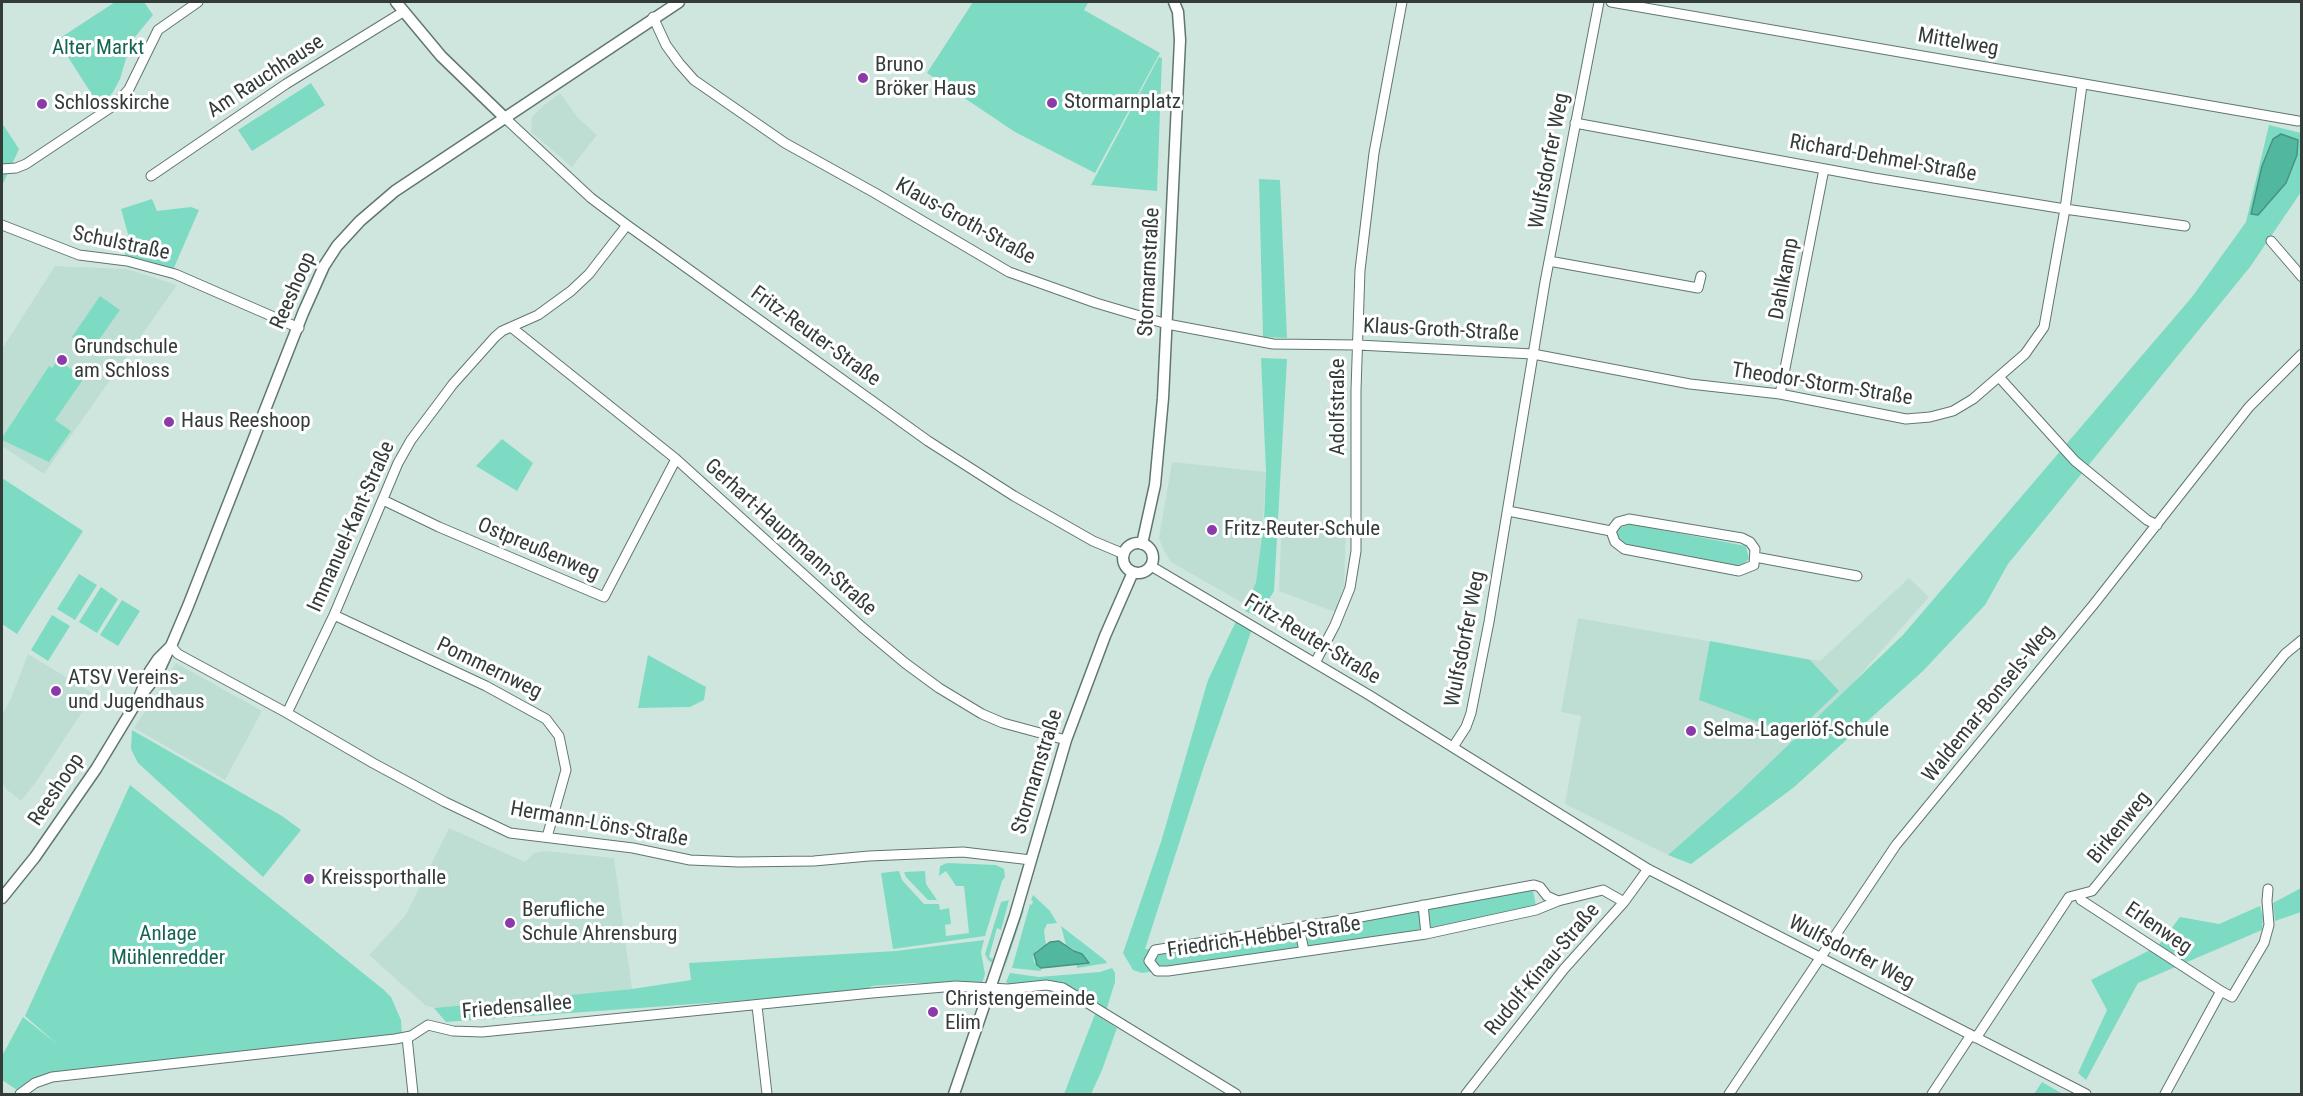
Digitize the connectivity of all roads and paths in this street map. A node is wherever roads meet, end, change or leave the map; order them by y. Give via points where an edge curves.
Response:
1 (198, 2) edge
2 (396, 2) edge
3 (679, 2) edge
4 (1174, 2) edge
5 (1402, 2) edge
6 (1599, 2) edge
7 (1611, 2) edge
8 (403, 12) junction
9 (653, 17) junction
10 (2082, 85) junction
11 (505, 118) junction
12 (2298, 121) dead end
13 (1575, 123) junction
14 (2, 169) edge
15 (1824, 169) junction
16 (151, 176) dead end
17 (2065, 209) junction
18 (2, 225) edge
19 (627, 225) junction
20 (2185, 226) dead end
21 (2271, 241) dead end
22 (1549, 261) junction
23 (1701, 276) dead end
24 (2301, 277) edge
25 (1167, 324) junction
26 (298, 327) junction
27 (511, 327) junction
28 (1358, 345) junction
29 (1533, 354) junction
30 (2301, 354) edge
31 (2000, 378) junction
32 (1780, 394) junction
33 (676, 459) junction
34 (383, 500) junction
35 (1508, 512) junction
36 (2157, 525) junction
37 (1611, 531) junction
38 (1142, 544) junction
39 (1124, 554) junction
40 (1755, 557) junction
41 (1150, 566) junction
42 (1133, 572) junction
43 (1857, 576) dead end
44 (334, 615) junction
45 (2301, 640) edge
46 (170, 647) junction
47 (1316, 663) junction
48 (287, 713) junction
49 (1066, 740) junction
50 (1453, 747) junction
51 (547, 837) junction
52 (1031, 860) junction
53 (1648, 869) junction
54 (2268, 889) dead end
55 (2079, 895) junction
56 (2, 898) edge
57 (1558, 901) junction
58 (1624, 902) junction
59 (1423, 905) junction
60 (1299, 927) junction
61 (1426, 934) junction
62 (1304, 951) junction
63 (1821, 957) junction
64 (992, 989) junction
65 (2221, 991) junction
66 (757, 1006) junction
67 (1974, 1036) junction
68 (407, 1037) junction
69 (1232, 1094) edge
70 (20, 1095) edge
71 (413, 1095) edge
72 (767, 1095) edge
73 (954, 1095) edge
74 (1466, 1095) edge
75 (1729, 1095) edge
76 (1932, 1095) edge
77 (2086, 1095) edge
78 (2165, 1095) edge

1 - 14 street via 158,30 129,89 116,104 26,164
2 - 8 street
3 - 9 street, Reeshoop
4 - 25 street, Stormarnstraße via 1180,40
5 - 28 street, Adolfstraße via 1373,164 1360,270
6 - 13 street, Wulfsdorfer Weg
7 - 10 street, Mittelweg
8 - 11 street
8 - 16 street, Am Rauchhause via 286,84
9 - 11 street, Reeshoop
9 - 25 street, Klaus-Groth-Straße via 672,54 694,80 785,143 1009,272
10 - 12 street, Mittelweg
10 - 17 street, Theodor-Storm-Straße
11 - 19 street, Fritz-Reuter-Straße via 591,198
11 - 26 street, Reeshoop via 395,191 360,221 324,266
13 - 15 street, Richard-Dehmel-Straße
13 - 22 street, Wulfsdorfer Weg
15 - 17 street, Richard-Dehmel-Straße
15 - 32 street, Dahlkamp
17 - 20 street, Richard-Dehmel-Straße
17 - 31 street, Theodor-Storm-Straße via 2044,327 2025,354
18 - 26 street, Schulstraße via 79,255 127,261 175,274
19 - 27 street, Immanuel-Kant-Straße via 571,291 538,315
19 - 39 street, Fritz-Reuter-Straße via 928,441 1014,496
21 - 24 street
22 - 23 street via 1698,288
22 - 29 street, Wulfsdorfer Weg
25 - 28 street, Klaus-Groth-Straße via 1274,344
25 - 38 street, Stormarnstraße via 1158,457
26 - 46 street, Reeshoop
27 - 33 street, Gerhart-Hauptmann-Straße
27 - 34 street, Immanuel-Kant-Straße via 479,353 420,428 398,463
28 - 29 street, Klaus-Groth-Straße
28 - 47 street, Adolfstraße via 1356,551 1350,588
29 - 32 street, Theodor-Storm-Straße via 1690,384
29 - 35 street, Wulfsdorfer Weg
30 - 36 street, Waldemar-Bonsels-Weg via 2249,407
31 - 32 street, Theodor-Storm-Straße via 1953,411 1906,419
31 - 36 street via 2075,461
33 - 34 street, Ostpreußenweg via 604,597
33 - 49 street, Gerhart-Hauptmann-Straße via 862,627 930,682 1003,723
34 - 44 street, Immanuel-Kant-Straße
35 - 37 street
35 - 50 street, Wulfsdorfer Weg via 1471,713
36 - 63 street, Waldemar-Bonsels-Weg via 1896,845
37 - 40 street via 1618,522 1629,519 1742,538 1755,549
37 - 40 street via 1615,542 1624,549 1739,571 1754,566
38 - 39 street via 1130,545
38 - 41 street via 1152,552
39 - 42 street via 1125,564
40 - 43 street
41 - 42 street via 1143,572
41 - 47 street, Fritz-Reuter-Straße
42 - 49 street, Stormarnstraße
44 - 48 street, Immanuel-Kant-Straße
44 - 51 street, Pommernweg via 486,686 546,719 559,736 566,770
45 - 55 street, Birkenweg via 2285,654 2092,891
46 - 48 street, Hermann-Löns-Straße
46 - 56 street, Reeshoop via 150,671 139,698 82,790
47 - 50 street, Fritz-Reuter-Straße
48 - 51 street, Hermann-Löns-Straße via 454,806 510,832
49 - 52 street, Stormarnstraße
50 - 53 street, Wulfsdorfer Weg
51 - 52 street, Hermann-Löns-Straße via 690,860 814,861 963,852
52 - 64 street, Stormarnstraße
53 - 58 street, Rudolf-Kinau-Straße
53 - 63 street, Wulfsdorfer Weg
54 - 65 street via 2269,925 2264,943 2232,997
55 - 65 street, Erlenweg
55 - 67 street, Birkenweg via 2069,897
57 - 58 street, Friedrich-Hebbel-Straße via 1603,890
57 - 59 street, Friedrich-Hebbel-Straße via 1534,885
57 - 61 street, Friedrich-Hebbel-Straße via 1536,910
58 - 74 street, Rudolf-Kinau-Straße via 1564,969
59 - 60 street, Friedrich-Hebbel-Straße
59 - 61 street
60 - 62 street
60 - 62 street, Friedrich-Hebbel-Straße via 1155,950 1149,962 1157,971 1168,971
61 - 62 street, Friedrich-Hebbel-Straße
63 - 67 street, Wulfsdorfer Weg
63 - 75 street, Waldemar-Bonsels-Weg
64 - 66 street, Friedensallee via 956,986
64 - 69 street, Friedensallee via 1046,985 1064,988
64 - 73 street, Stormarnstraße
65 - 78 street
66 - 68 street, Friedensallee via 470,1033 428,1025
66 - 72 street
67 - 76 street, Birkenweg
67 - 77 street, Wulfsdorfer Weg
68 - 70 street, Friedensallee via 52,1077 35,1083
68 - 71 street

